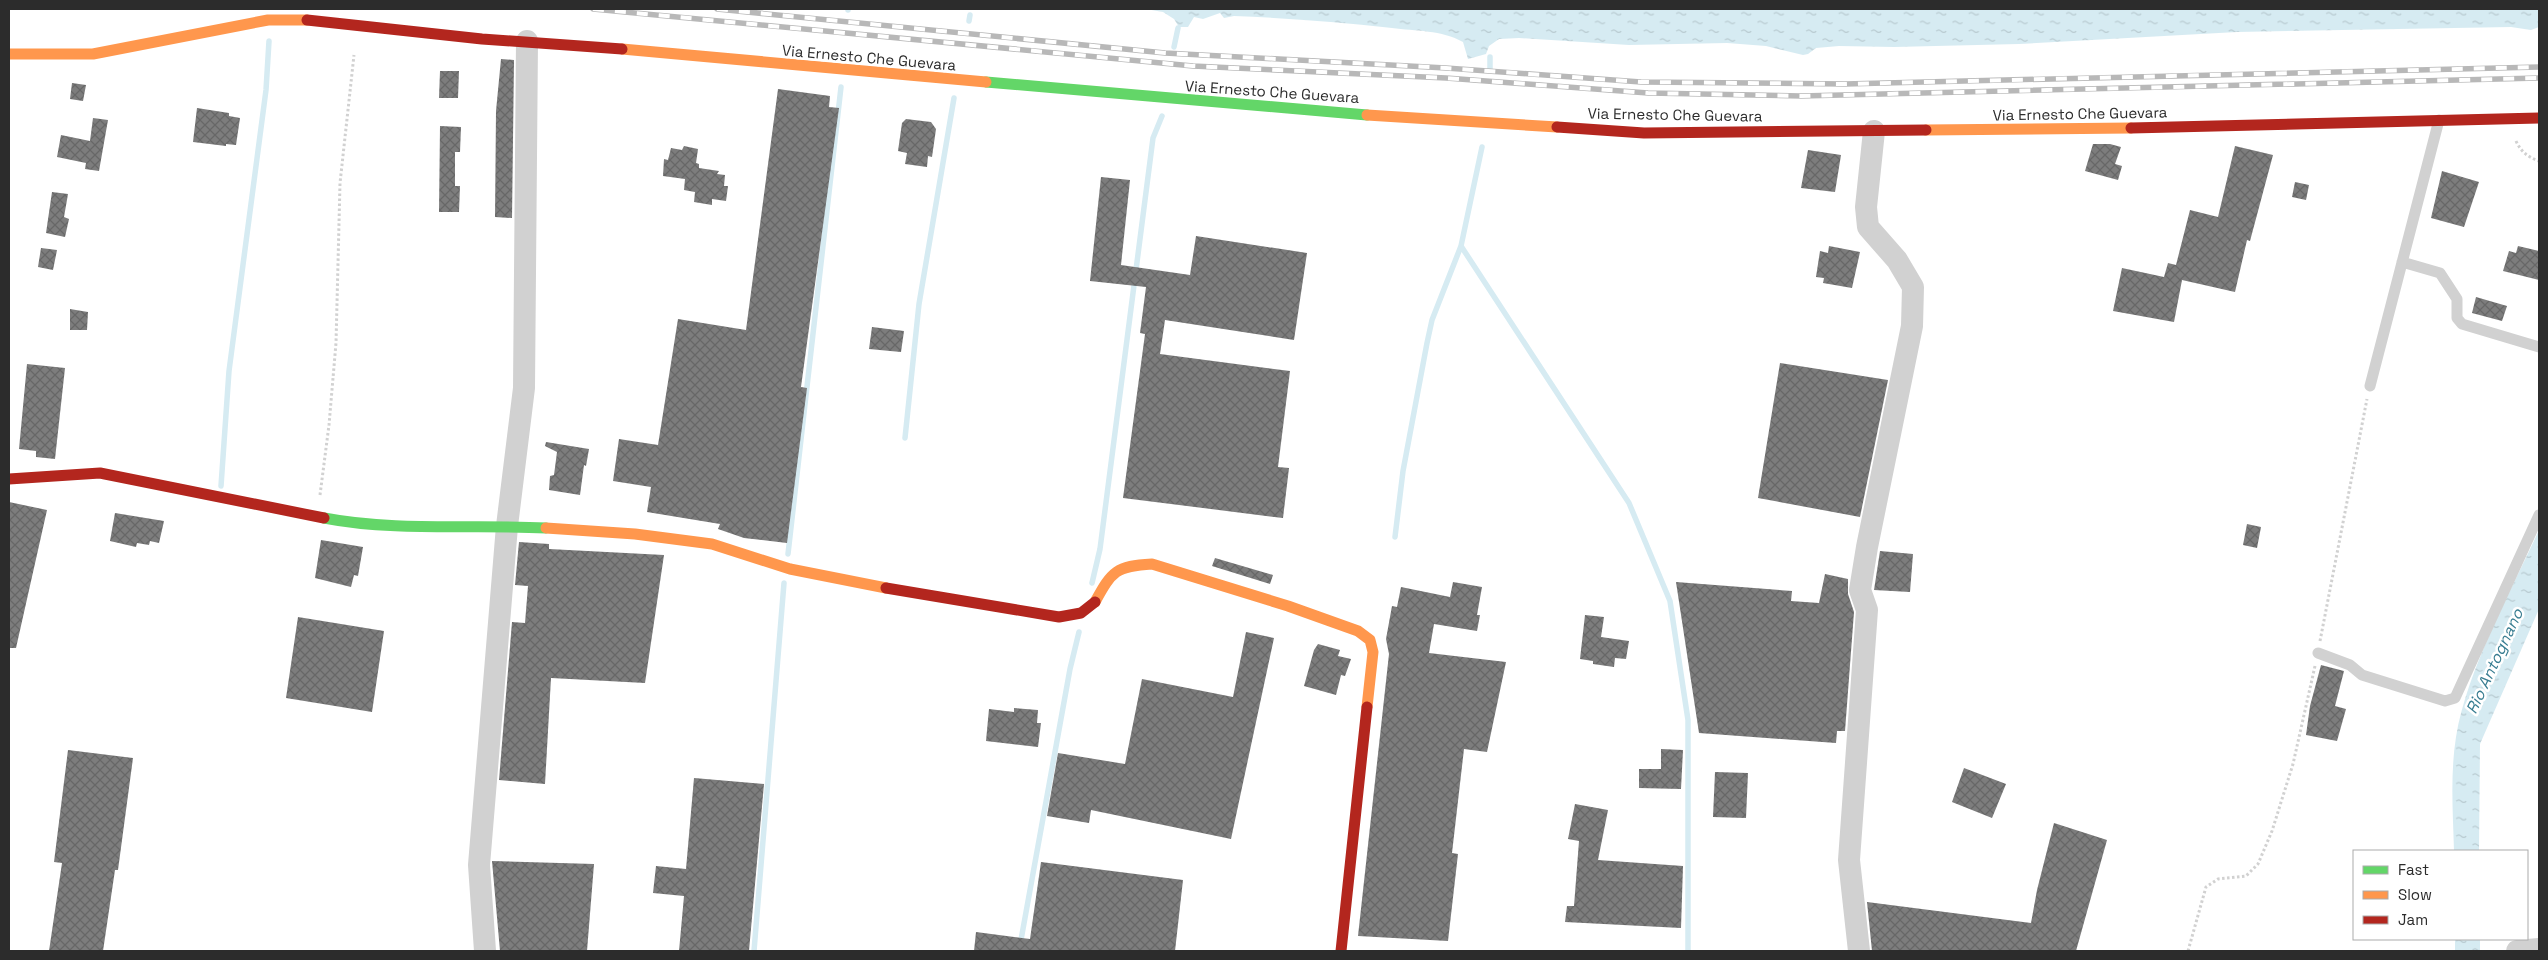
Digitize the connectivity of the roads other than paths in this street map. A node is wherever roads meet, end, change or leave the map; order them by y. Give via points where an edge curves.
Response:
1 (527, 41) junction
2 (9, 54) edge
3 (2539, 118) edge
4 (2439, 120) junction
5 (1874, 130) junction
6 (2402, 262) junction
7 (2539, 347) edge
8 (2370, 386) road end
9 (9, 479) edge
10 (2539, 515) edge
11 (507, 526) junction
12 (2318, 653) road end
13 (2539, 948) edge
14 (485, 951) edge
15 (1341, 951) edge
16 (1860, 951) edge
17 (2517, 951) edge

1 - 2 street, Via Ernesto Che Guevara via 302,19 268,20 93,54
1 - 5 street, Via Ernesto Che Guevara via 1295,110 1644,133
1 - 11 street via 524,388
3 - 4 street, Via Ernesto Che Guevara
4 - 5 street, Via Ernesto Che Guevara via 2167,128
4 - 6 lane
5 - 16 street via 1866,207 1868,227 1897,260 1913,287 1912,326 1860,590 1867,610 1849,860
6 - 7 lane via 2440,273 2457,300 2457,318 2462,324
6 - 8 lane
9 - 11 street via 100,473 316,518 408,526
10 - 12 lane via 2455,698 2446,701 2362,675 2350,665
11 - 14 street via 479,865
11 - 15 street via 635,534 712,544 790,569 1059,618 1082,614 1094,602 1109,576 1129,565 1152,564 1358,631 1370,640 1373,652
13 - 17 street

